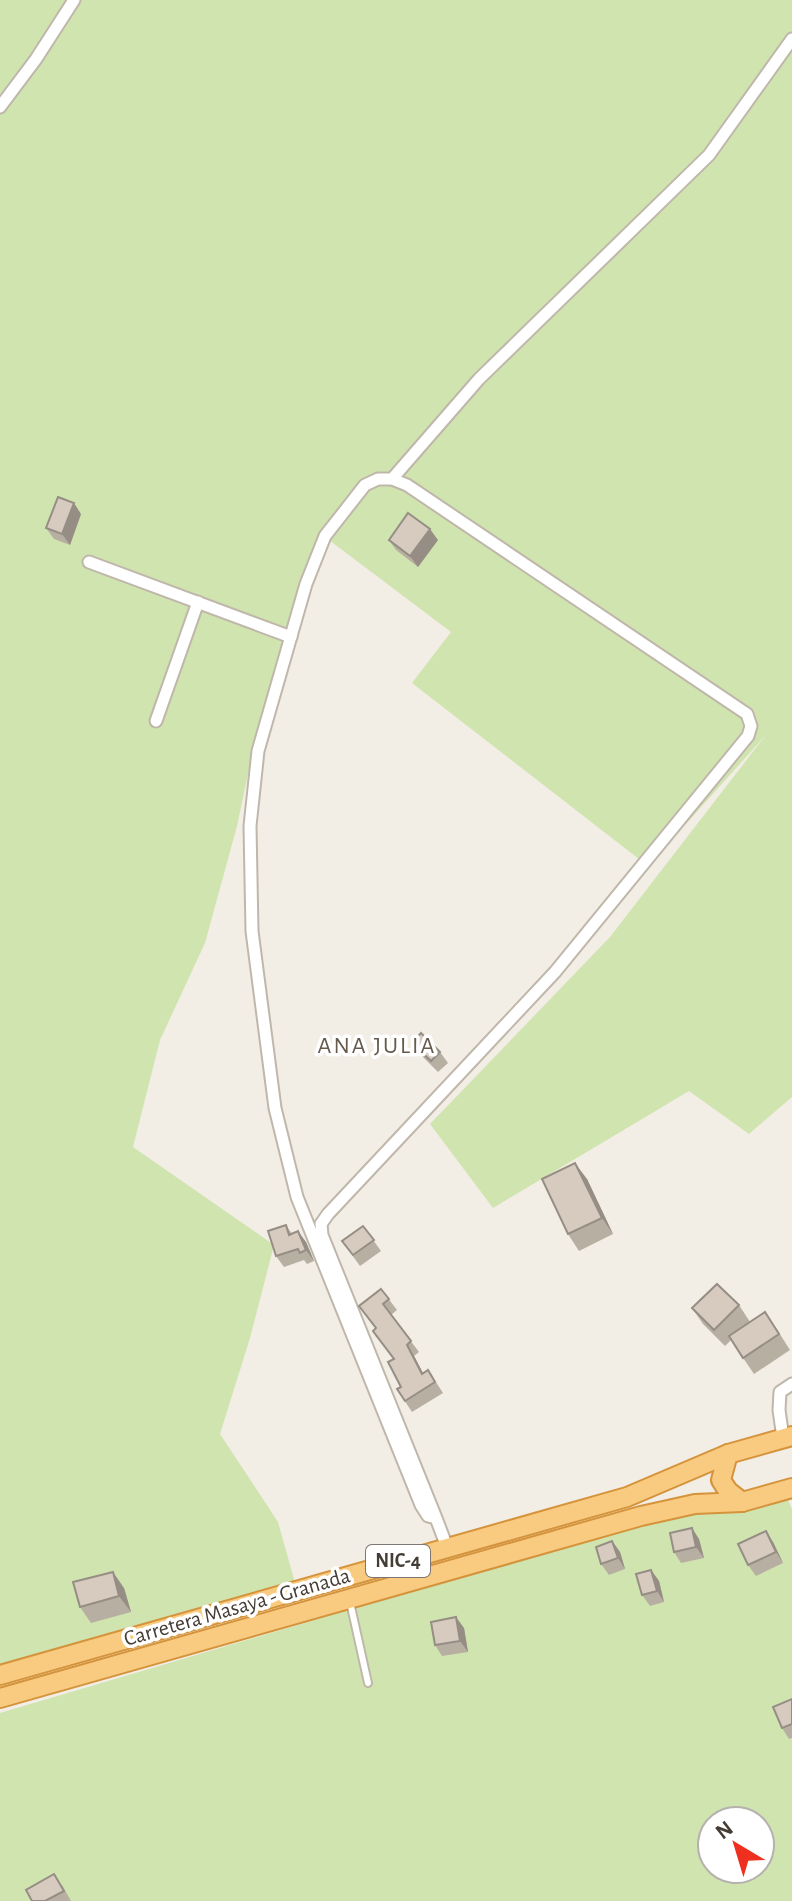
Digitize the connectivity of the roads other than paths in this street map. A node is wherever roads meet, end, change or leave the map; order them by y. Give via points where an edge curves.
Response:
1 (74, 0) edge
2 (792, 39) edge
3 (0, 107) edge
4 (392, 479) junction
5 (89, 562) dead end
6 (198, 602) junction
7 (291, 637) junction
8 (156, 721) dead end
9 (792, 1384) edge
10 (789, 1440) edge
11 (728, 1454) junction
12 (790, 1494) edge
13 (742, 1502) junction
14 (436, 1518) junction
15 (447, 1547) junction
16 (349, 1598) junction
17 (0, 1675) edge
18 (368, 1683) dead end
19 (0, 1698) edge

1 - 3 street
2 - 4 street via 709,155 479,379
4 - 7 street via 365,485 325,536
4 - 14 street via 738,707 751,726 555,972 321,1224
5 - 6 street
6 - 7 street
6 - 8 street
7 - 14 street via 258,751 250,826 252,931 275,1108 297,1197 421,1505
9 - 10 street via 778,1400
10 - 11 highway, Carretera Masaya - Granada / NIC-4
11 - 13 highway via 721,1480
11 - 15 highway, Carretera Masaya - Granada / NIC-4 via 627,1497
12 - 13 highway, Carretera Masaya - Granada / NIC-4
13 - 16 highway, Carretera Masaya - Granada / NIC-4 via 695,1504 641,1516
14 - 15 street
15 - 17 highway, Carretera Masaya - Granada / NIC-4
16 - 18 lane
16 - 19 highway, Carretera Masaya - Granada / NIC-4

